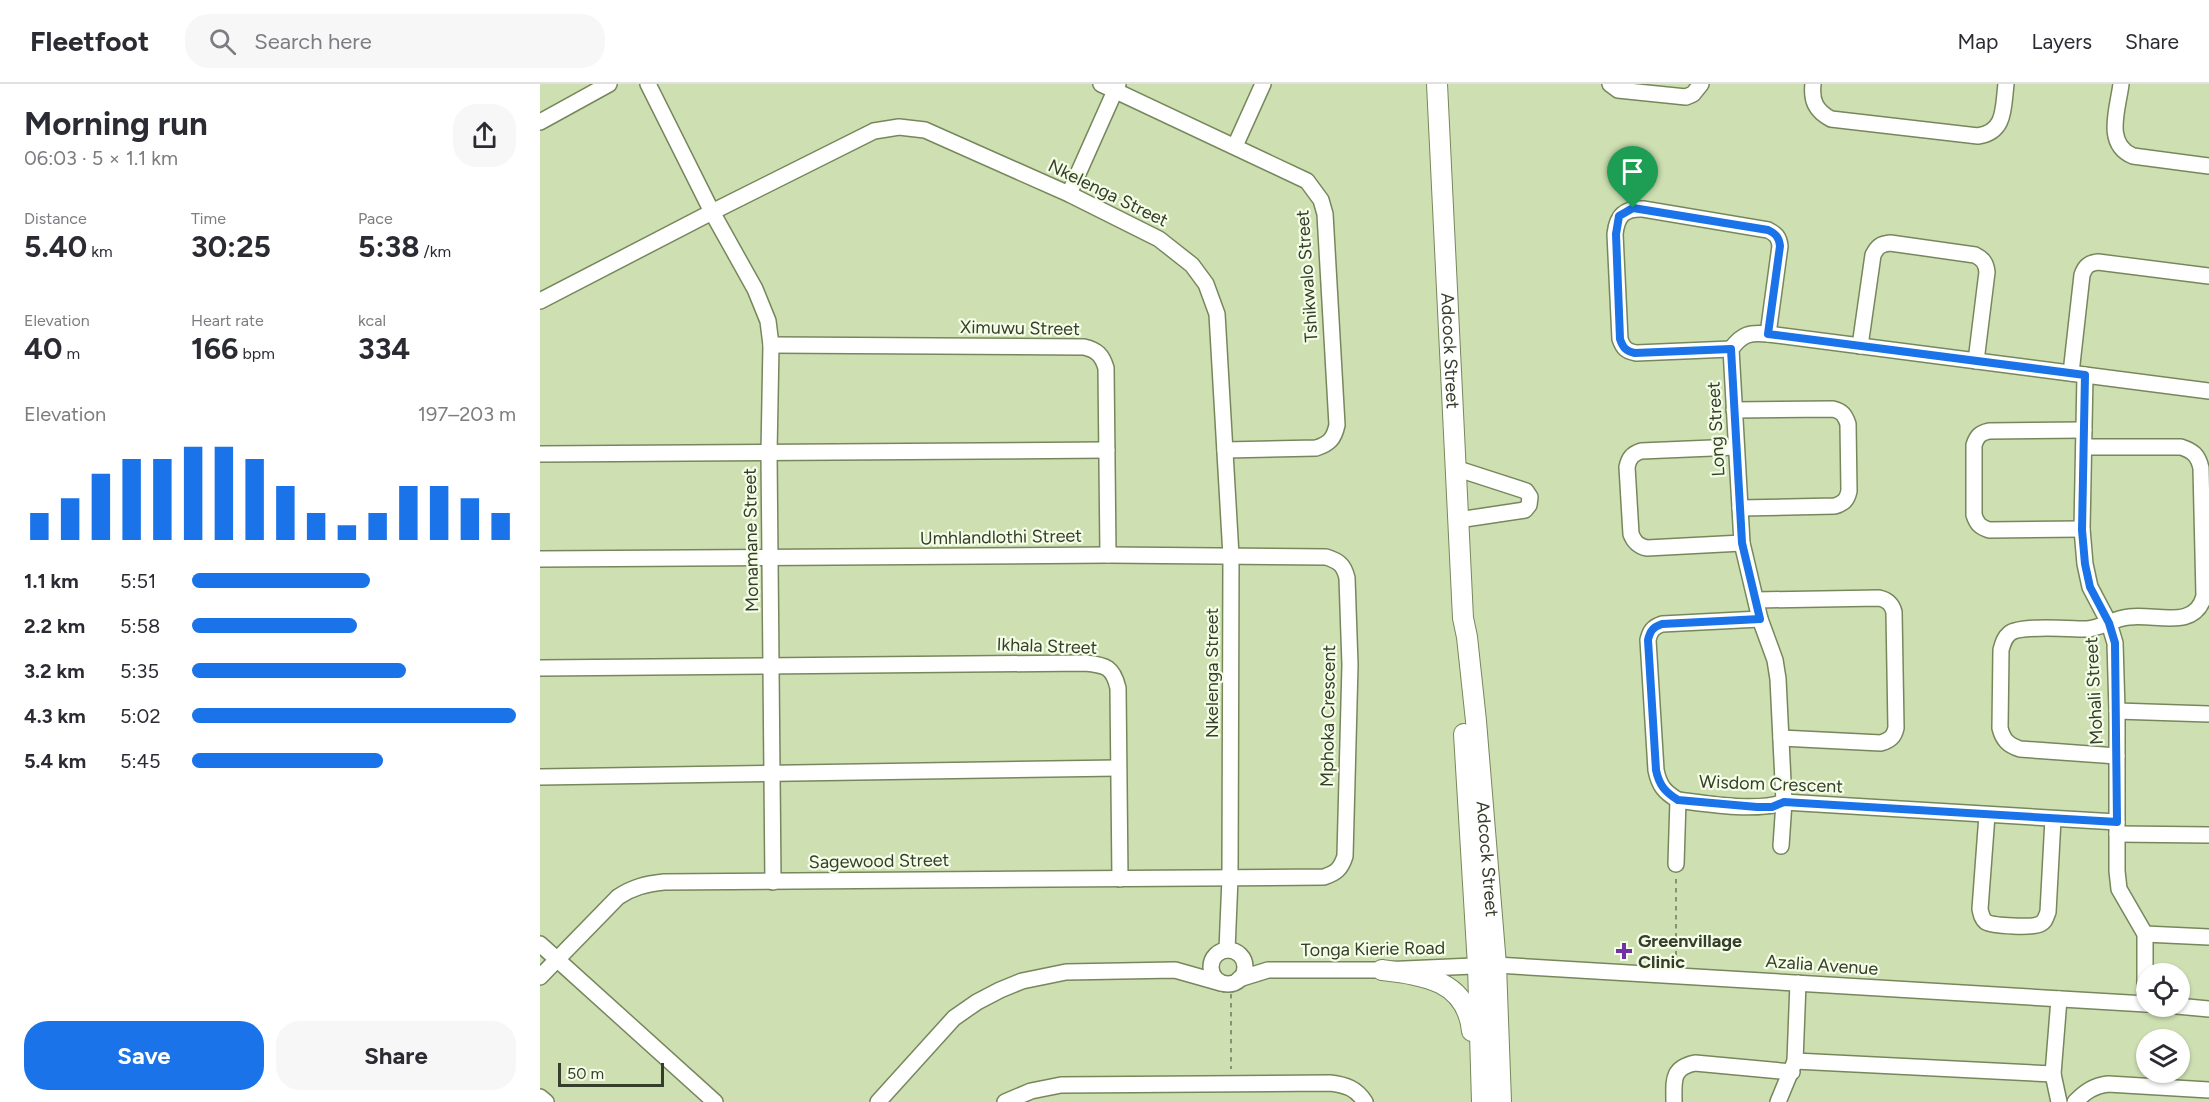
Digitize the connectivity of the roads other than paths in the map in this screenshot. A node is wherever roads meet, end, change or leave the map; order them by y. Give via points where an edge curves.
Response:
1 (609, 84) edge
2 (648, 84) edge
3 (1263, 84) edge
4 (1437, 84) edge
5 (1610, 84) edge
6 (1701, 84) edge
7 (1813, 84) edge
8 (2006, 84) edge
9 (2121, 84) edge
10 (1111, 86) edge
11 (540, 122) edge
12 (1235, 146) junction
13 (2209, 166) edge
14 (1069, 194) junction
15 (712, 212) junction
16 (2209, 276) edge
17 (540, 301) edge
18 (1768, 334) junction
19 (771, 345) junction
20 (1860, 346) junction
21 (1731, 349) junction
22 (1976, 361) junction
23 (2078, 374) junction
24 (2209, 391) edge
25 (1734, 410) junction
26 (2084, 430) junction
27 (1736, 447) junction
28 (2084, 447) junction
29 (1107, 450) junction
30 (1225, 450) junction
31 (769, 453) junction
32 (540, 454) edge
33 (1455, 468) junction
34 (1740, 508) junction
35 (1458, 520) junction
36 (2082, 530) junction
37 (1742, 543) junction
38 (1108, 555) junction
39 (1231, 556) junction
40 (540, 559) edge
41 (771, 559) junction
42 (1756, 600) junction
43 (1760, 619) junction
44 (2109, 623) junction
45 (772, 666) junction
46 (540, 668) edge
47 (2117, 711) junction
48 (2209, 714) edge
49 (1781, 738) junction
50 (2117, 756) junction
51 (1118, 768) junction
52 (772, 773) junction
53 (540, 777) edge
54 (1678, 800) junction
55 (1784, 802) junction
56 (1987, 814) junction
57 (2054, 819) junction
58 (2117, 828) junction
59 (2209, 835) edge
60 (1781, 846) dead end
61 (1676, 864) road end
62 (1230, 878) junction
63 (1120, 879) junction
64 (773, 882) junction
65 (2145, 934) junction
66 (2209, 937) edge
67 (540, 944) edge
68 (1223, 951) junction
69 (1242, 957) junction
70 (557, 959) junction
71 (2145, 963) edge
72 (1487, 965) junction
73 (1175, 970) junction
74 (1268, 970) junction
75 (1382, 970) junction
76 (540, 977) edge
77 (1231, 982) junction
78 (1798, 983) junction
79 (2059, 999) junction
80 (2136, 1003) edge
81 (2190, 1007) edge
82 (2209, 1009) edge
83 (1793, 1067) junction
84 (2053, 1074) junction
85 (2209, 1090) edge
86 (540, 1097) edge
87 (546, 1102) edge
88 (715, 1102) edge
89 (878, 1102) edge
90 (1005, 1102) edge
91 (1365, 1102) edge
92 (1482, 1102) edge
93 (1501, 1102) edge
94 (1674, 1102) edge
95 (1778, 1102) edge
96 (2059, 1102) edge
97 (2075, 1102) edge

1 - 11 street
2 - 15 street, Monamane Street
3 - 12 street
4 - 33 main road, Adcock Street
5 - 6 street via 1618,90 1680,98 1693,94
7 - 8 street via 1817,109 1832,119 1978,136 1989,135 1997,128
9 - 13 street via 2115,132 2116,143 2123,152
10 - 12 street, Tshikwalo Street
10 - 14 street
12 - 30 street, Tshikwalo Street via 1307,181 1321,200 1337,425 1326,445 1316,448
14 - 15 street, Nkelenga Street via 925,130 899,127 874,131
14 - 30 street, Nkelenga Street via 1159,239 1185,258 1206,284 1216,314
15 - 17 street, Nkelenga Street
15 - 19 street, Monamane Street via 763,306
16 - 23 street, Mohali Street via 2098,262 2085,267
18 - 20 street
18 - 21 street via 1752,332 1739,337
18 - 21 street via 1780,246 1775,233 1643,208 1623,212 1616,234 1622,346 1635,353
19 - 29 street, Ximuwu Street via 1095,350 1103,357 1106,368
19 - 31 street, Monamane Street
20 - 22 street
20 - 22 street via 1873,255 1882,243 1890,243 1982,258 1987,272
21 - 25 street, Long Street
22 - 23 street
23 - 24 street
23 - 26 street, Mohali Street
25 - 27 street, Long Street
25 - 34 street via 1833,409 1841,411 1848,423 1850,491 1842,504
26 - 28 street, Mohali Street
26 - 36 street via 1989,430 1976,438 1974,445 1974,515 1982,528
27 - 34 street, Long Street
27 - 37 street via 1634,454 1629,459 1628,478 1631,534 1633,541 1647,548
28 - 36 street, Mohali Street
28 - 44 street via 2181,447 2199,458 2201,468 2201,607 2182,618 2129,616
29 - 31 street
29 - 38 street, Ximuwu Street
30 - 39 street, Nkelenga Street
31 - 32 street
31 - 41 street, Monamane Street
33 - 35 main road, Adcock Street
33 - 35 street via 1526,491 1530,497 1525,510
34 - 37 street, Long Street
35 - 72 main road, Adcock Street via 1463,618 1475,711
36 - 44 street, Mohali Street via 2090,587
37 - 42 street, Long Street
38 - 39 street, Umhlandlothi Street
38 - 41 street, Umhlandlothi Street
39 - 62 street, Nkelenga Street
39 - 62 street, Mphoka Crescent via 1337,560 1347,578 1350,665 1342,867 1324,877
40 - 41 street, Umhlandlothi Street
41 - 45 street, Monamane Street
42 - 43 street, Long Street
42 - 49 street via 1880,598 1892,605 1894,612 1894,735 1881,743
43 - 49 street, Long Street via 1775,660
43 - 54 street, Wisdom Crescent via 1662,624 1650,632 1656,770 1667,794
44 - 47 street, Mohali Street via 2115,643
44 - 50 street via 2098,628 2011,632 2001,650 2000,728 2010,746 2020,749
45 - 46 street, Ikhala Street
45 - 51 street, Ikhala Street via 1101,665 1111,670 1118,688
45 - 52 street, Monamane Street
47 - 48 street
47 - 50 street, Mohali Street
49 - 55 street, Long Street
50 - 58 street, Mohali Street
51 - 52 street
51 - 63 street, Ikhala Street
52 - 53 street
52 - 64 street, Monamane Street
54 - 55 street, Wisdom Crescent via 1757,807
54 - 61 street
55 - 56 street, Wisdom Crescent
55 - 60 street, Long Street
56 - 57 street, Wisdom Crescent
56 - 57 street via 1980,909 1982,917 1995,925 2033,926 2045,919
57 - 58 street, Wisdom Crescent
58 - 59 street, Wisdom Crescent
58 - 65 street, Mohali Street via 2119,889
62 - 63 street, Sagewood Street
62 - 68 street, Nkelenga Street
63 - 64 street, Sagewood Street
64 - 70 street, Sagewood Street via 645,884 631,889 604,909
65 - 66 street
65 - 71 street
67 - 70 street
68 - 69 street
68 - 73 street
68 - 77 street via 1212,959 1211,968 1214,977
69 - 74 street, Tonga Kierie Road
69 - 77 street via 1244,971
70 - 76 street, Sagewood Street
70 - 88 street
72 - 75 street, Tonga Kierie Road
72 - 78 street, Azalia Avenue
72 - 92 main road, Adcock Street
72 - 93 main road, Adcock Street
73 - 77 street
73 - 89 street via 1066,972 1000,990 954,1018
74 - 75 street, Tonga Kierie Road
74 - 77 street, Tonga Kierie Road
75 - 92 main road via 1423,975 1449,989 1464,1003 1471,1022 1475,1075
78 - 79 street, Azalia Avenue
78 - 83 street
79 - 80 street, Azalia Avenue
79 - 84 street
81 - 82 street
83 - 84 street
83 - 94 street via 1695,1063 1683,1066 1674,1080
83 - 95 street
84 - 96 street
85 - 97 street via 2108,1084 2085,1092
86 - 87 street
90 - 91 street via 1061,1085 1231,1084 1345,1084

